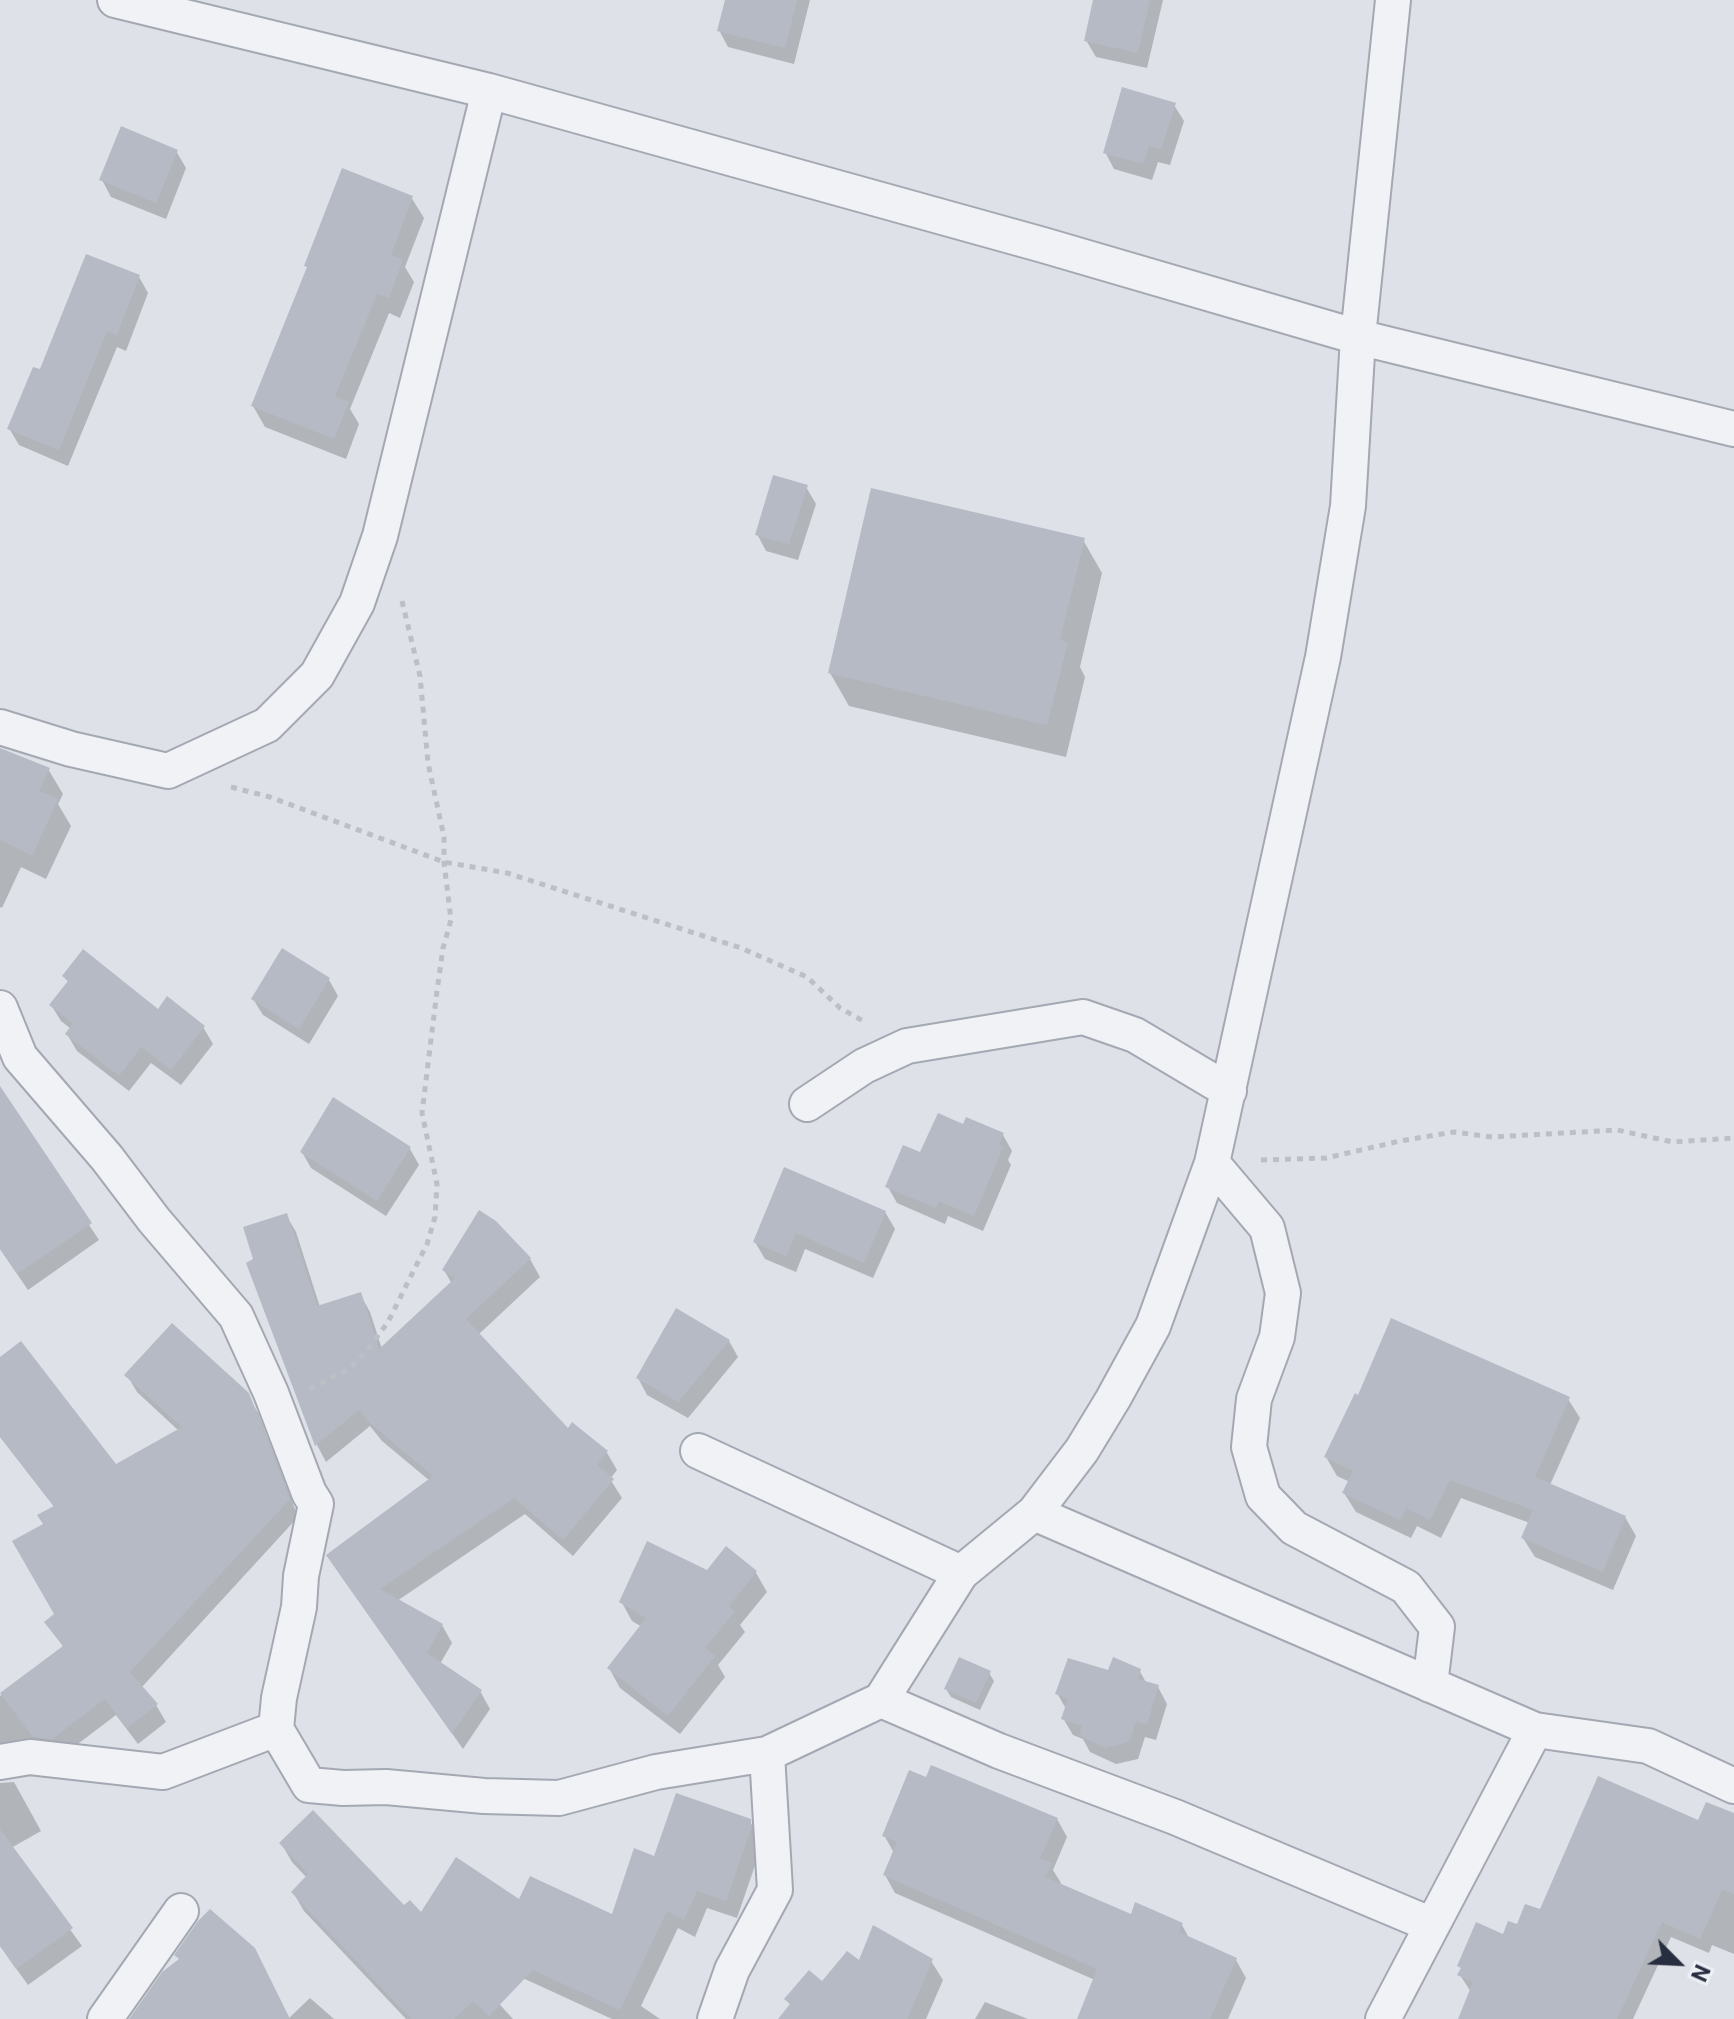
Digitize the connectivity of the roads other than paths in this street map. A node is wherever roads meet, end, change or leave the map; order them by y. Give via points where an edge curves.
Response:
1 (115, 0) edge
2 (1393, 0) edge
3 (489, 91) junction
4 (1358, 337) junction
5 (1734, 429) edge
6 (0, 727) edge
7 (0, 1008) edge
8 (10, 1064) edge
9 (1229, 1091) junction
10 (807, 1104) dead end
11 (1212, 1163) junction
12 (698, 1451) dead end
13 (1034, 1513) junction
14 (961, 1573) junction
15 (1430, 1685) junction
16 (881, 1700) junction
17 (276, 1729) junction
18 (1535, 1730) junction
19 (767, 1754) junction
20 (0, 1762) edge
21 (1734, 1786) edge
22 (181, 1911) dead end
23 (1432, 1925) junction
24 (105, 2019) edge
25 (715, 2019) edge
26 (1383, 2019) edge

1 - 3 street
2 - 4 street
3 - 4 street
3 - 6 street via 380,536 357,603 317,675 267,725 168,771
4 - 5 street
4 - 9 street via 1348,506 1323,657
7 - 8 street
8 - 17 street via 236,1316 316,1504
9 - 10 street via 1135,1035 1083,1017 907,1046 864,1066
9 - 11 street
11 - 13 street via 1153,1326 1082,1450
11 - 15 street via 1267,1228 1283,1293 1277,1337 1254,1399 1249,1447 1263,1496 1294,1528 1406,1587 1437,1627
12 - 14 street
13 - 14 street
13 - 15 street
14 - 16 street
15 - 18 street
16 - 19 street
16 - 23 street
17 - 19 street via 309,1785 484,1796 559,1798 656,1772
17 - 20 street via 163,1772 30,1757
18 - 21 street via 1648,1746
18 - 23 street
19 - 25 street via 775,1890 732,1970
22 - 24 street
23 - 26 street

